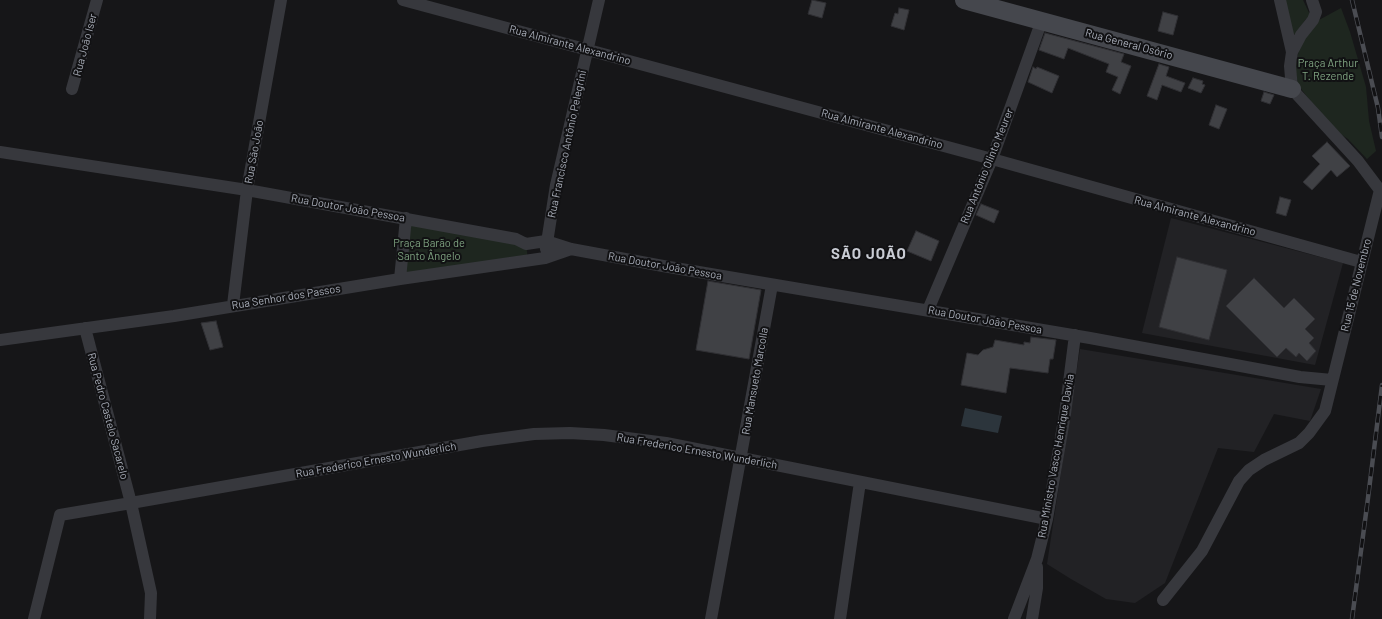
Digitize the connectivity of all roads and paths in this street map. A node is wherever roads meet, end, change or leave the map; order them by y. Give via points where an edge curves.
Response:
1 (97, 0) edge
2 (281, 0) edge
3 (403, 0) edge
4 (599, 0) edge
5 (964, 0) edge
6 (1280, 0) edge
7 (1312, 0) edge
8 (1042, 20) junction
9 (588, 49) junction
10 (1292, 52) junction
11 (72, 89) dead end
12 (1292, 89) junction
13 (0, 152) edge
14 (992, 159) junction
15 (247, 190) junction
16 (1381, 192) edge
17 (406, 218) junction
18 (546, 241) junction
19 (526, 244) junction
20 (572, 249) junction
21 (545, 258) junction
22 (528, 261) junction
23 (1361, 262) junction
24 (400, 279) junction
25 (772, 285) junction
26 (233, 305) junction
27 (928, 310) junction
28 (84, 328) junction
29 (1075, 335) junction
30 (0, 340) edge
31 (1332, 380) junction
32 (741, 457) junction
33 (860, 482) junction
34 (125, 504) junction
35 (1047, 519) junction
36 (1037, 559) junction
37 (1163, 600) dead end
38 (34, 619) edge
39 (150, 619) edge
40 (711, 619) edge
41 (840, 619) edge
42 (1014, 619) edge
43 (1032, 619) edge

1 - 11 street, Rua João Iser
2 - 15 street, Rua São João
3 - 9 street, Rua Almirante Alexandrino
4 - 9 street, Rua Francisco Antônio Pelegrini
5 - 8 street, Rua General Osório
6 - 10 street
7 - 10 street via 1316,12 1313,20
8 - 12 street, Rua General Osório
8 - 14 street, Rua Antônio Olinto Meurer
9 - 14 street, Rua Almirante Alexandrino
9 - 18 street, Rua Francisco Antônio Pelegrini via 556,185
10 - 12 street
12 - 16 street via 1358,161
13 - 15 street, Rua Doutor João Pessoa
14 - 23 street, Rua Almirante Alexandrino
14 - 27 street, Rua Antônio Olinto Meurer
15 - 17 street, Rua Doutor João Pessoa
15 - 26 street, Rua São João
16 - 23 street, Rua 15 de Novembro
17 - 19 street, Rua Doutor João Pessoa via 516,239
17 - 24 street
18 - 19 street, Rua Doutor João Pessoa
18 - 20 street, Rua Doutor João Pessoa
18 - 21 street, Rua Francisco Antônio Pelegrini
19 - 22 street
20 - 21 street, Rua Senhor dos Passos
20 - 25 street, Rua Doutor João Pessoa
21 - 22 street, Rua Senhor dos Passos
22 - 24 street, Rua Senhor dos Passos
23 - 31 street, Rua 15 de Novembro
24 - 26 street, Rua Senhor dos Passos
25 - 27 street, Rua Doutor João Pessoa
25 - 32 street, Rua Mansueto Marcolla
26 - 28 street, Rua Senhor dos Passos
27 - 29 street, Rua Doutor João Pessoa
28 - 30 street, Rua Senhor dos Passos
28 - 34 street, Rua Pedro Castelo Sacarelo
29 - 31 street, Rua Doutor João Pessoa via 1300,377
29 - 35 street, Rua Ministro Vasco Henrique Davila
31 - 37 street, Rua 15 de Novembro via 1325,411 1309,433 1299,443 1249,470 1239,481 1202,551
32 - 33 street, Rua Frederico Ernesto Wunderlich
32 - 34 street, Rua Frederico Ernesto Wunderlich via 604,435 534,434
32 - 40 street, Rua Mansueto Marcolla
33 - 35 street, Rua Frederico Ernesto Wunderlich
33 - 41 street
34 - 38 street, Rua Frederico Ernesto Wunderlich via 60,514
34 - 39 street, Rua Pedro Castelo Sacarelo via 151,593
35 - 36 street, Rua Ministro Vasco Henrique Davila
36 - 42 street, Rua Ministro Vasco Henrique Davila
36 - 43 street via 1037,588

